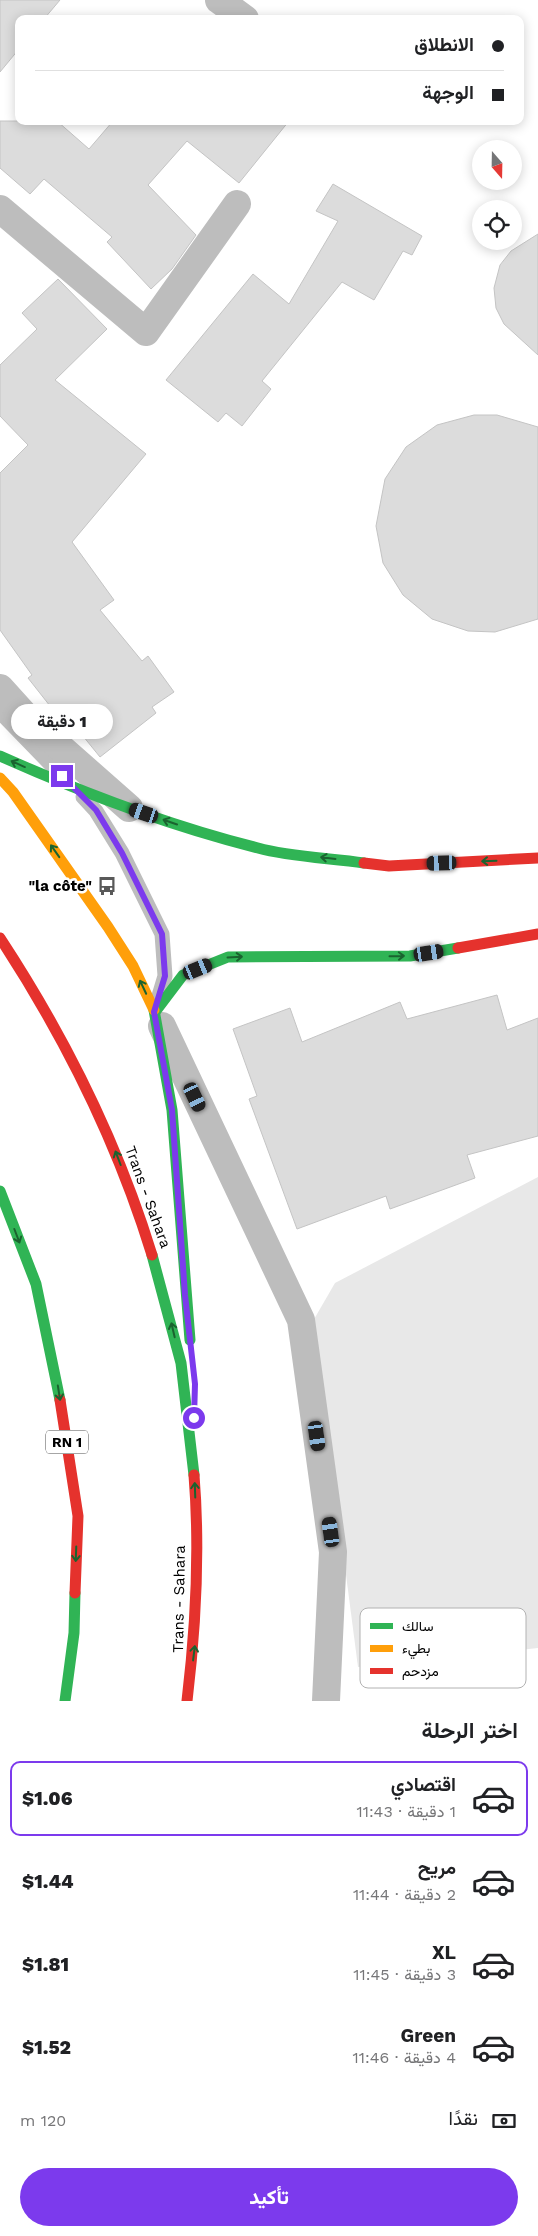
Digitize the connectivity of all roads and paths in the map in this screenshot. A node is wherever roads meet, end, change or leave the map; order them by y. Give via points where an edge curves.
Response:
1 (219, 0) edge
2 (240, 15) edge
3 (237, 204) dead end
4 (0, 209) edge
5 (0, 688) edge
6 (0, 712) edge
7 (0, 756) edge
8 (0, 778) edge
9 (75, 789) junction
10 (129, 808) junction
11 (538, 858) edge
12 (538, 934) edge
13 (0, 938) edge
14 (154, 1012) junction
15 (0, 1191) edge
16 (194, 1468) junction
17 (65, 1701) edge
18 (188, 1701) edge
19 (326, 1701) edge

1 - 2 street
3 - 4 street via 146,332
5 - 10 street via 28,719
6 - 9 lane
9 -> 7 main road
14 -> 8 main road via 133,966 108,927
9 - 10 main road
9 - 14 lane via 96,810 122,853 162,934 165,976
11 -> 10 main road via 389,866 260,849
14 -> 12 main road via 183,975 228,957 410,956
16 -> 13 main road, Trans - Sahara via 181,1363 147,1235 111,1140 79,1069 29,980
14 - 16 main road via 172,1110 185,1295 195,1384
14 - 19 street via 301,1320 333,1552
15 -> 17 main road, RN 1 via 36,1284 57,1380 78,1516 74,1633
18 -> 16 main road, Trans - Sahara via 195,1646

